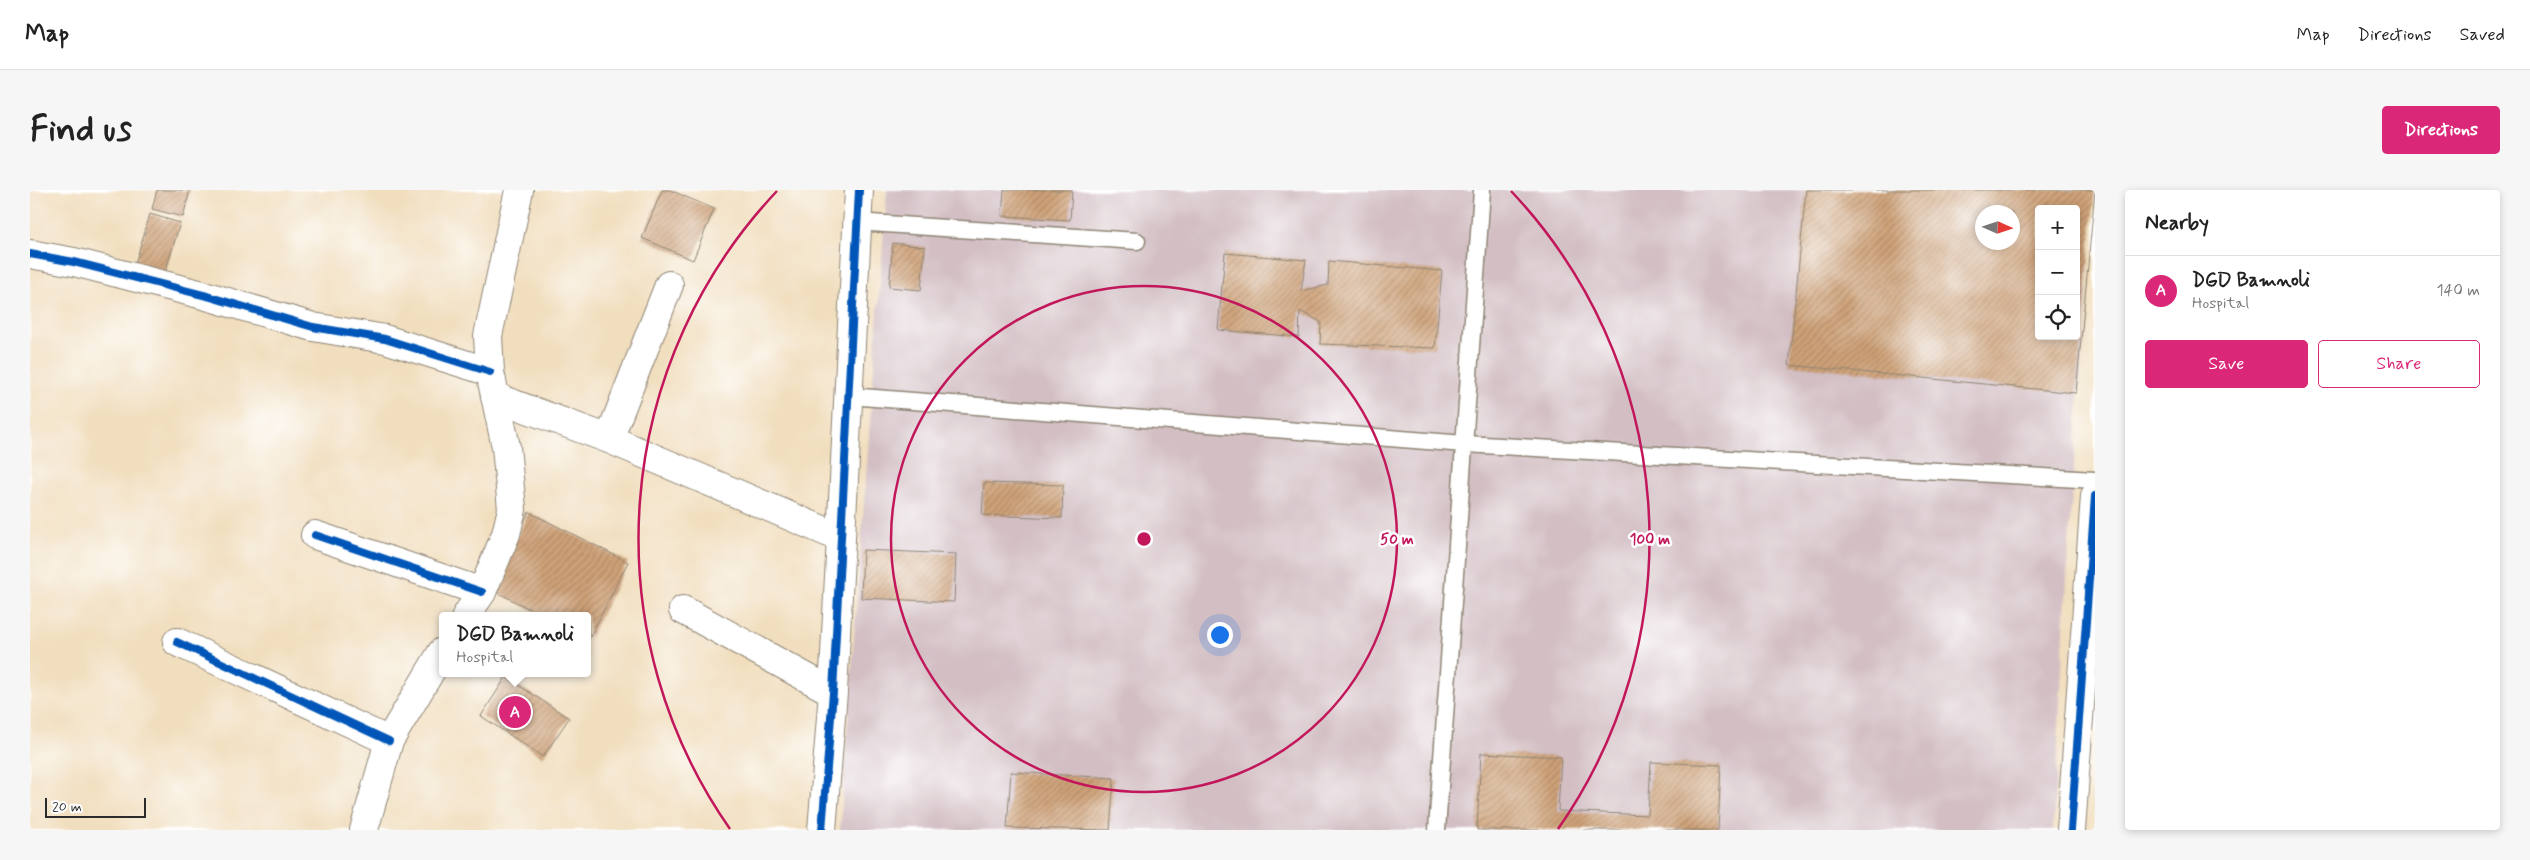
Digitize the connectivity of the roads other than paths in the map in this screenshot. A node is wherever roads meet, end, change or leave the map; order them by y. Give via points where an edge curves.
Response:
1 (519, 190) edge
2 (859, 190) edge
3 (1482, 190) edge
4 (856, 222) junction
5 (1137, 241) dead end
6 (30, 254) edge
7 (669, 285) dead end
8 (492, 384) junction
9 (849, 396) junction
10 (608, 439) junction
11 (1465, 444) junction
12 (2095, 480) edge
13 (2095, 496) edge
14 (316, 535) dead end
15 (842, 538) junction
16 (482, 592) junction
17 (683, 610) dead end
18 (469, 612) edge
19 (177, 642) dead end
20 (439, 657) edge
21 (833, 692) junction
22 (390, 741) junction
23 (364, 830) edge
24 (822, 830) edge
25 (1437, 830) edge
26 (2071, 830) edge

1 - 8 street via 488,336
2 - 4 street
3 - 11 lane
4 - 5 lane
4 - 9 street
6 - 8 street via 74,262 313,326 385,339
7 - 10 street
8 - 10 street
8 - 16 street via 506,447 512,508 506,534
9 - 11 lane
9 - 15 street
10 - 15 street
11 - 12 lane
11 - 25 lane
13 - 26 street
14 - 16 street
15 - 21 street
16 - 18 street
17 - 21 street
19 - 22 street
20 - 22 street
21 - 24 street
22 - 23 street

